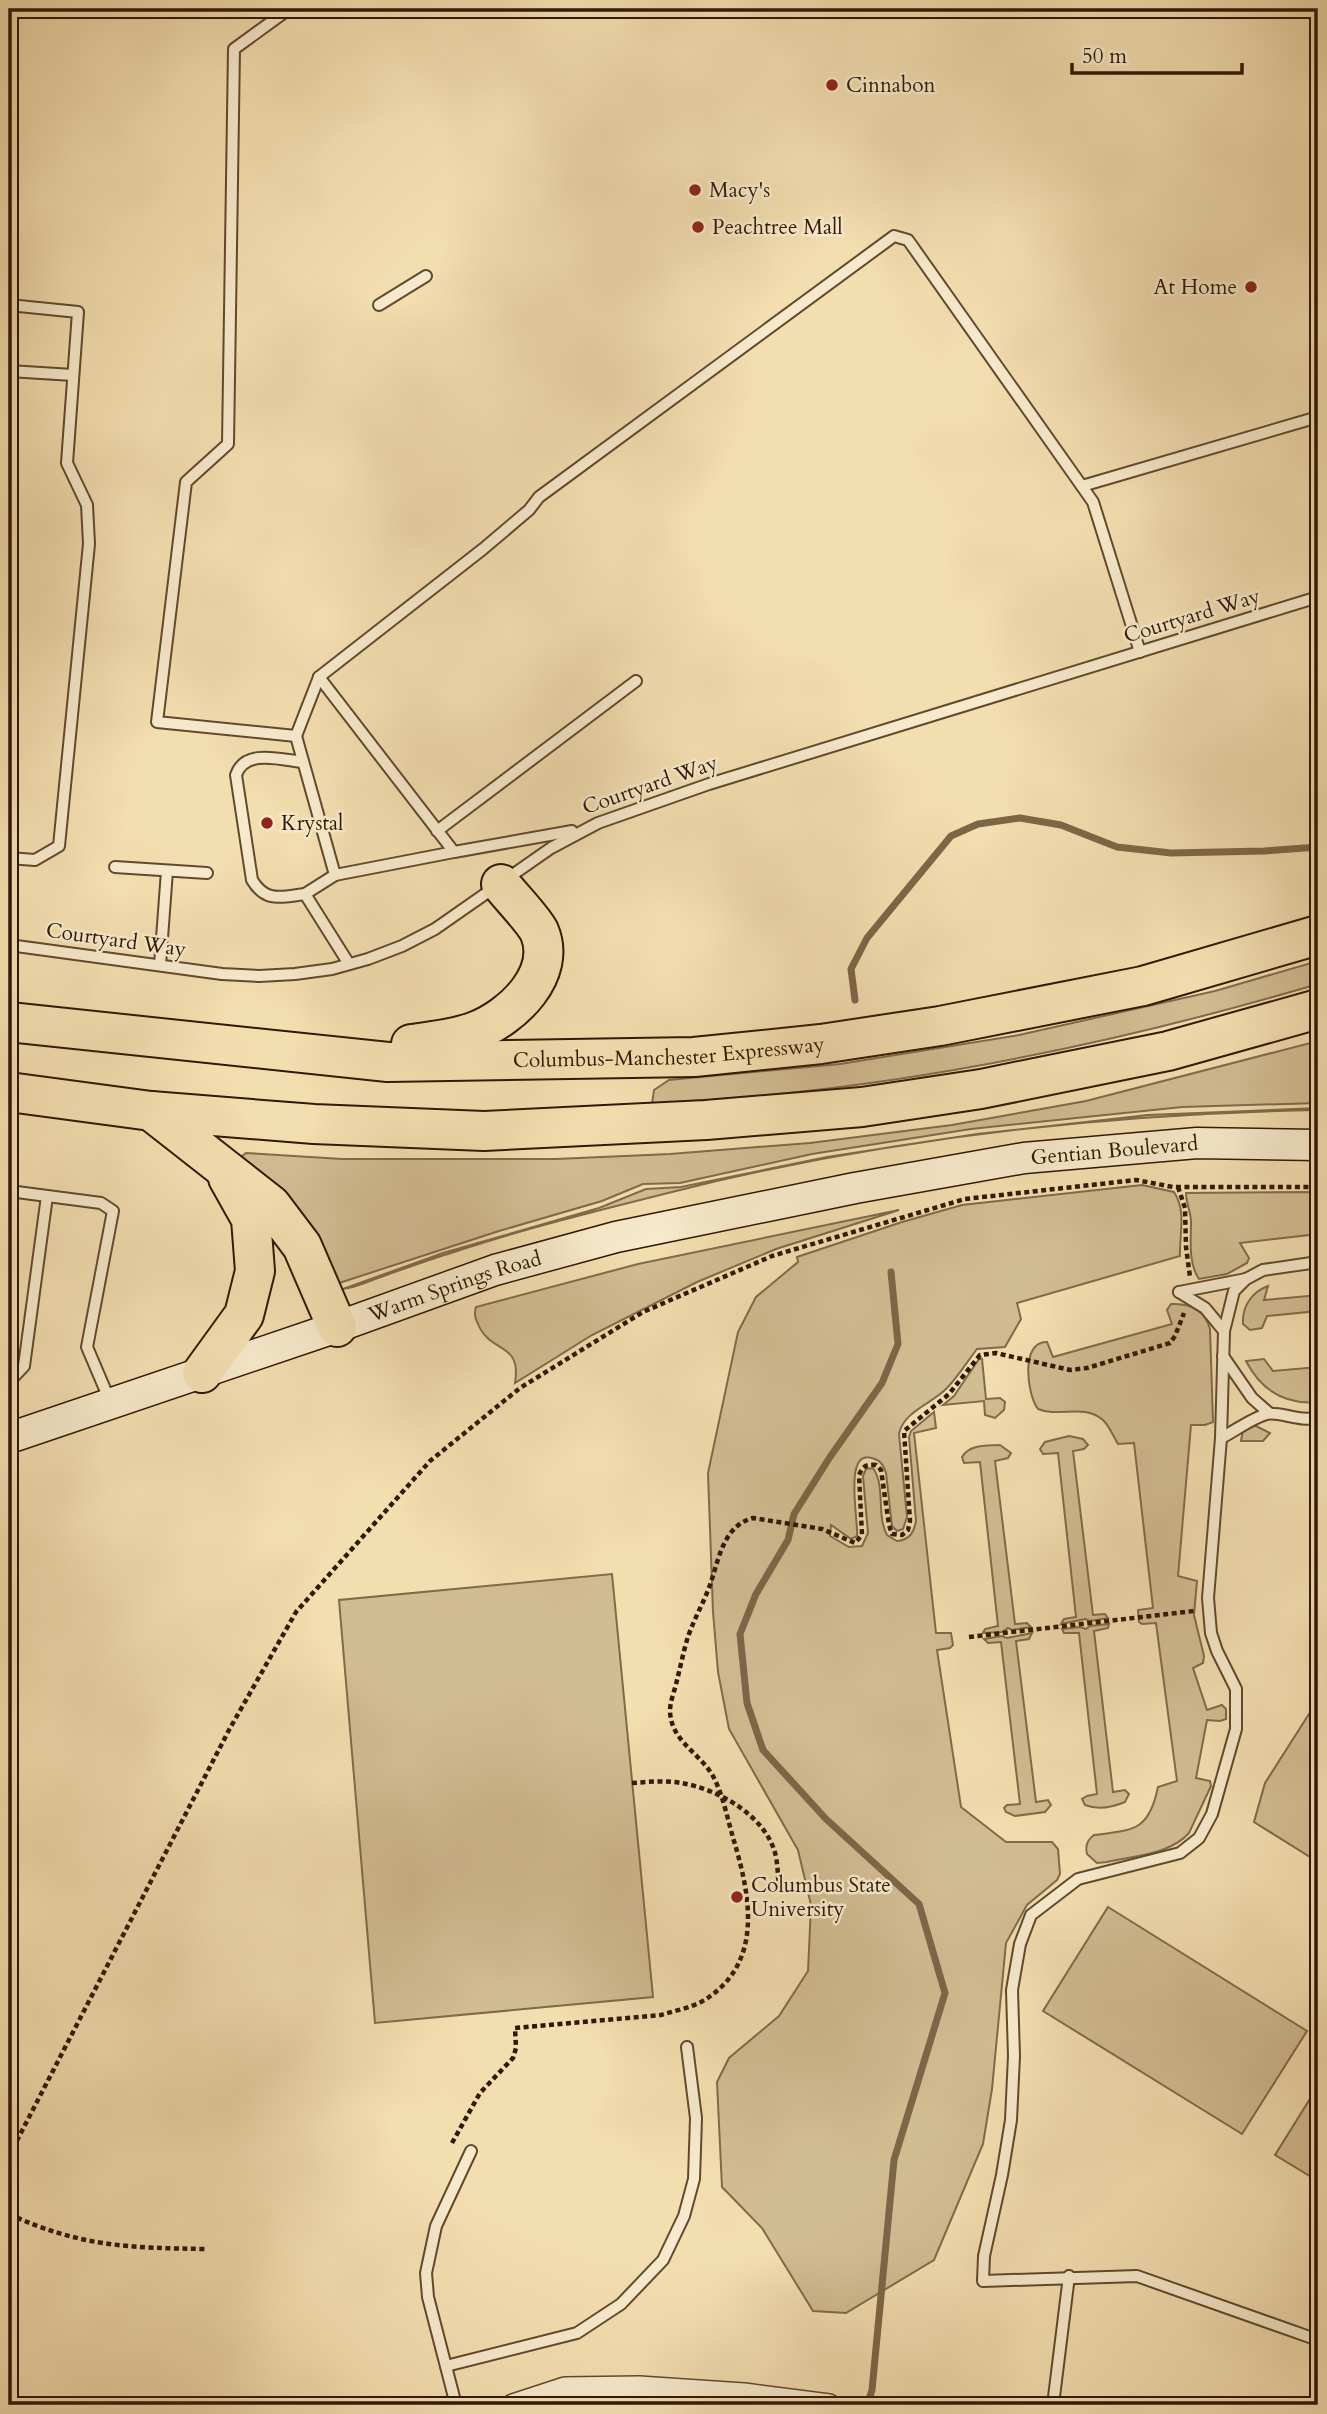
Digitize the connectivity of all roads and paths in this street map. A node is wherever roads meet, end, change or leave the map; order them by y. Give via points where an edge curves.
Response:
1 (289, 9) edge
2 (426, 276) dead end
3 (9, 306) edge
4 (379, 306) dead end
5 (9, 371) edge
6 (74, 375) junction
7 (1318, 417) edge
8 (1082, 486) junction
9 (1318, 597) edge
10 (1140, 652) junction
11 (319, 677) junction
12 (636, 681) dead end
13 (296, 736) junction
14 (303, 762) junction
15 (581, 830) junction
16 (437, 831) junction
17 (454, 852) junction
18 (9, 858) edge
19 (115, 867) dead end
20 (167, 870) junction
21 (207, 873) dead end
22 (335, 875) junction
23 (501, 884) junction
24 (305, 894) junction
25 (1318, 935) edge
26 (9, 945) edge
27 (349, 964) junction
28 (160, 965) junction
29 (1318, 1009) edge
30 (9, 1022) edge
31 (325, 1055) junction
32 (9, 1093) edge
33 (151, 1111) junction
34 (1318, 1145) edge
35 (221, 1167) junction
36 (914, 1178) joint
37 (1178, 1187) junction
38 (1318, 1187) edge
39 (9, 1191) edge
40 (47, 1196) junction
41 (1318, 1262) edge
42 (1246, 1279) junction
43 (1191, 1294) junction
44 (337, 1327) junction
45 (1224, 1331) junction
46 (1223, 1356) junction
47 (202, 1373) junction
48 (9, 1382) edge
49 (112, 1404) junction
50 (1269, 1413) junction
51 (1318, 1417) edge
52 (9, 1438) edge
53 (1221, 1438) junction
54 (1209, 1610) junction
55 (969, 1637) dead end
56 (632, 1783) dead end
57 (721, 1797) junction
58 (779, 1890) dead end
59 (687, 2047) dead end
60 (452, 2143) dead end
61 (471, 2151) dead end
62 (9, 2155) edge
63 (9, 2214) edge
64 (208, 2249) dead end
65 (1069, 2276) junction
66 (1318, 2340) edge
67 (446, 2366) junction
68 (456, 2405) edge
69 (513, 2405) edge
70 (825, 2405) edge
71 (1053, 2405) edge

1 - 13 lane via 234,49 228,444 186,482 157,722
2 - 4 lane
3 - 6 lane via 78,312
5 - 6 lane
6 - 18 lane via 66,463 87,505 89,544 59,846 35,860
7 - 8 lane
8 - 10 lane via 1093,502
8 - 11 lane via 908,240 894,236 539,497 492,541
9 - 10 lane, Courtyard Way
10 - 15 lane, Courtyard Way via 709,784
11 - 13 lane
11 - 16 lane
12 - 16 lane
13 - 14 lane
14 - 22 lane
14 - 24 lane via 257,758 239,766 236,775 252,880 259,892 271,898
15 - 17 lane
15 - 23 lane, Courtyard Way
16 - 17 lane
17 - 22 lane
19 - 20 lane
20 - 21 lane
20 - 28 lane
22 - 24 lane
23 - 27 lane, Courtyard Way via 435,929
23 - 31 highway via 539,932 544,962 531,990 502,1016 476,1031
24 - 27 lane
25 - 31 highway, Columbus-Manchester Expressway via 1143,986 821,1044 655,1059 387,1062
26 - 28 lane, Courtyard Way
27 - 28 lane, Courtyard Way via 259,976
29 - 33 highway via 1168,1052 981,1089 797,1113 484,1131
30 - 31 highway, Columbus-Manchester Expressway
32 - 33 highway
33 - 35 highway
34 - 36 main road, Gentian Boulevard via 1196,1143 1024,1158
35 - 44 highway via 271,1205 302,1246
35 - 47 highway via 251,1219 255,1271 244,1315
36 - 44 main road, Warm Springs Road via 616,1237 495,1270
37 - 38 path
37 - 43 path via 1185,1209
37 - 62 path via 1136,1180 965,1199 772,1256 643,1312 520,1388 430,1461 296,1612 229,1730
39 - 40 lane
40 - 48 lane via 24,1366
40 - 49 lane via 101,1203 113,1211 88,1347
41 - 42 lane via 1263,1270
42 - 43 lane
42 - 45 lane via 1234,1291
43 - 45 lane
43 - 57 path via 1170,1343 1087,1368 1069,1370 996,1353 980,1355 950,1394 904,1431 910,1521 902,1535 892,1534 888,1525 881,1470 868,1464 859,1475 863,1535 855,1544 822,1529 753,1518 734,1527 689,1634 670,1709 678,1738 715,1778
44 - 47 main road, Warm Springs Road
45 - 46 lane
46 - 50 lane via 1252,1398
46 - 53 lane
47 - 49 main road, Warm Springs Road
49 - 52 main road, Warm Springs Road
50 - 51 lane
50 - 53 lane
53 - 54 lane
54 - 55 path
54 - 65 lane via 1217,1651 1236,1689 1236,1729 1206,1826 1180,1853 1078,1879 1031,1915 1020,1944 1012,1990 1011,2120 983,2281
56 - 57 path via 683,1783
57 - 58 path via 744,1812 770,1840
57 - 60 path via 745,1881 749,1931 742,1957 726,1982 699,2003 661,2015 515,2028 513,2058 480,2093
59 - 67 lane via 696,2118 694,2179 684,2216 663,2260 621,2304 577,2333
61 - 67 lane via 436,2226 426,2273
63 - 64 path via 61,2235 101,2244
65 - 66 lane via 1137,2276
65 - 71 lane
67 - 68 lane
69 - 70 street via 565,2388 639,2386

